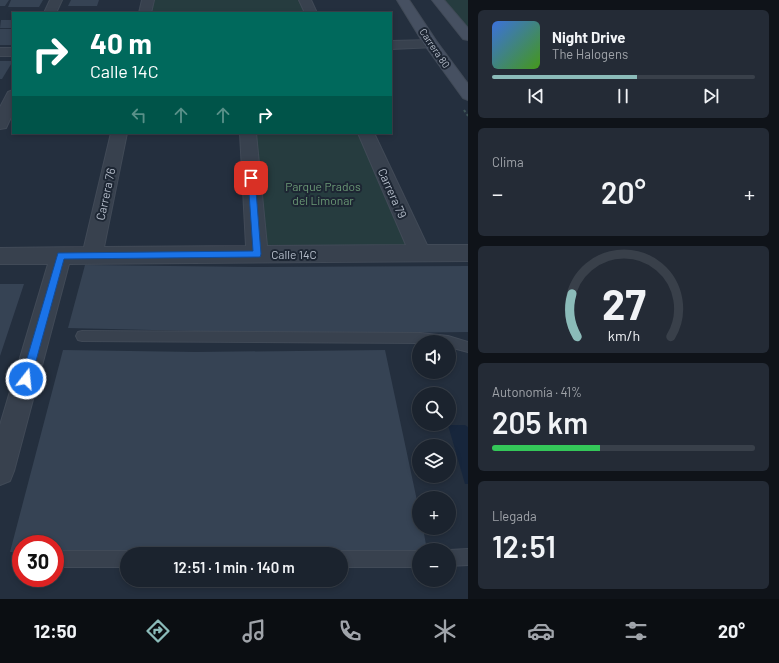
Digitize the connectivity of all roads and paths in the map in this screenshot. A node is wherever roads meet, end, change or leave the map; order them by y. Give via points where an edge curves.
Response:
1 (56, 0) edge
2 (148, 0) edge
3 (305, 0) edge
4 (403, 0) edge
5 (438, 0) edge
6 (50, 12) edge
7 (145, 12) edge
8 (311, 12) edge
9 (468, 36) edge
10 (431, 44) junction
11 (392, 45) edge
12 (0, 52) edge
13 (12, 52) edge
14 (468, 95) edge
15 (12, 97) edge
16 (0, 124) edge
17 (119, 134) edge
18 (248, 134) edge
19 (366, 134) edge
20 (420, 253) junction
21 (468, 253) edge
22 (257, 254) junction
23 (92, 255) junction
24 (0, 256) edge
25 (61, 256) junction
26 (82, 336) dead end
27 (468, 347) edge
28 (0, 471) edge
29 (468, 557) edge
30 (456, 558) edge
31 (64, 559) edge
32 (120, 559) edge
33 (348, 559) edge
34 (412, 559) edge

1 - 6 street
2 - 7 street
3 - 8 street
4 - 10 main road, Carrera 80
5 - 9 main road
10 - 11 street
10 - 14 main road, Carrera 80
12 - 13 street
15 - 16 street
17 - 23 street, Carrera 76
18 - 22 street
19 - 20 street, Carrera 79
20 - 21 street, Calle 14C
20 - 22 street, Calle 14C
22 - 23 street, Calle 14C
23 - 25 street, Calle 14C
24 - 25 street, Calle 14C
25 - 28 street
26 - 27 lane via 413,338 457,343
29 - 30 lane
31 - 32 lane
33 - 34 lane

